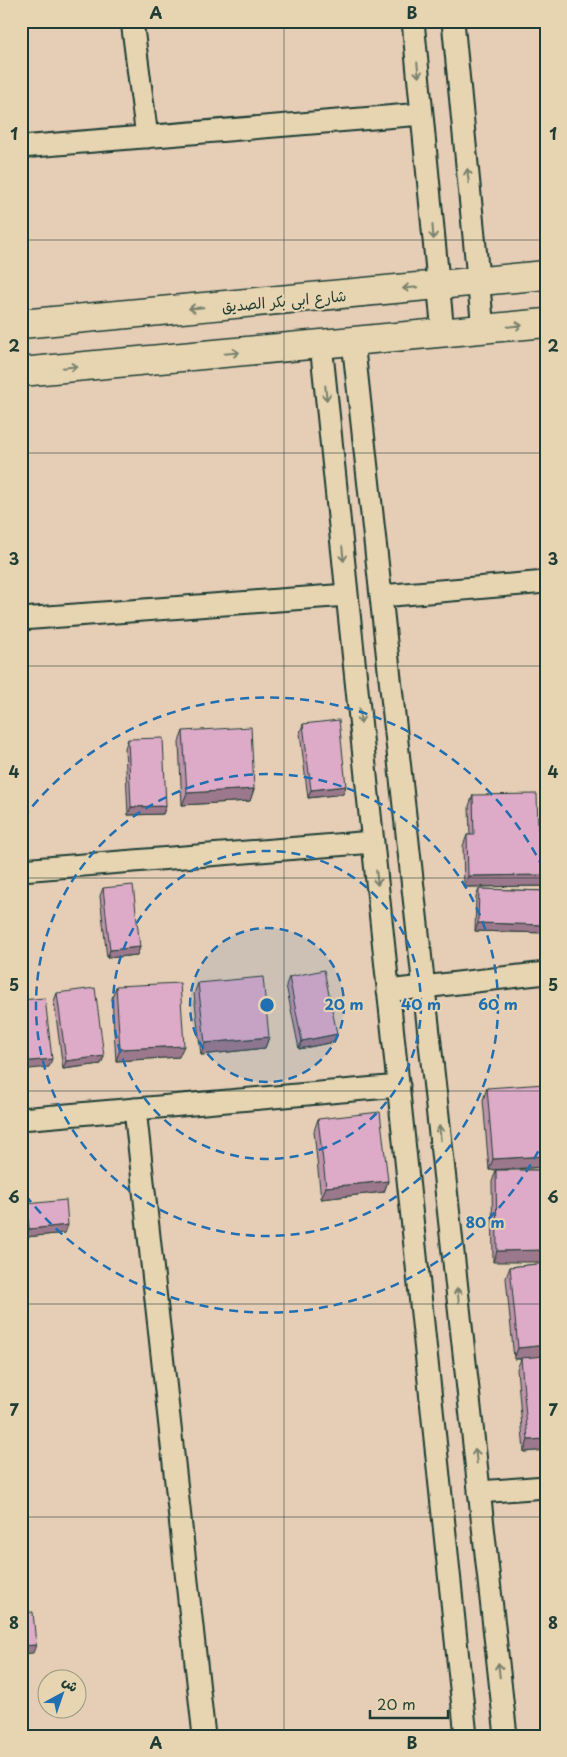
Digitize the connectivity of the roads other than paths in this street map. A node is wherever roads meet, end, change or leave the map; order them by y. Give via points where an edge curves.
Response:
1 (132, 21) edge
2 (413, 21) edge
3 (453, 21) edge
4 (422, 114) junction
5 (147, 137) junction
6 (21, 147) edge
7 (546, 275) edge
8 (479, 282) junction
9 (438, 286) junction
10 (546, 323) edge
11 (21, 324) edge
12 (483, 329) junction
13 (443, 333) junction
14 (353, 342) junction
15 (321, 344) junction
16 (21, 372) edge
17 (546, 582) edge
18 (347, 595) junction
19 (381, 596) junction
20 (21, 618) edge
21 (373, 842) junction
22 (21, 870) edge
23 (546, 973) edge
24 (424, 987) junction
25 (388, 991) junction
26 (399, 1086) junction
27 (135, 1109) junction
28 (21, 1119) edge
29 (546, 1487) edge
30 (480, 1492) junction
31 (204, 1736) edge
32 (466, 1736) edge
33 (506, 1736) edge

1 - 5 street
2 -> 4 street
8 -> 3 street
4 - 5 street
4 -> 9 street
5 - 6 street
7 - 8 main road, شارع ابى بكر الصديق
8 - 9 main road, شارع ابى بكر الصديق
8 - 12 street
9 -> 11 main road, شارع ابى بكر الصديق
9 - 13 street
12 -> 10 main road
12 - 13 main road
13 - 14 main road
14 - 15 main road
14 - 19 street
16 -> 15 main road
15 -> 18 street
17 - 19 street
18 - 20 street
18 -> 21 street
19 - 24 street
21 - 22 street
21 -> 25 street
23 - 24 street
24 - 25 street
30 -> 24 street
25 - 26 street
26 - 27 street
26 - 32 street
27 - 28 street
27 - 31 street
29 - 30 street
33 -> 30 street

